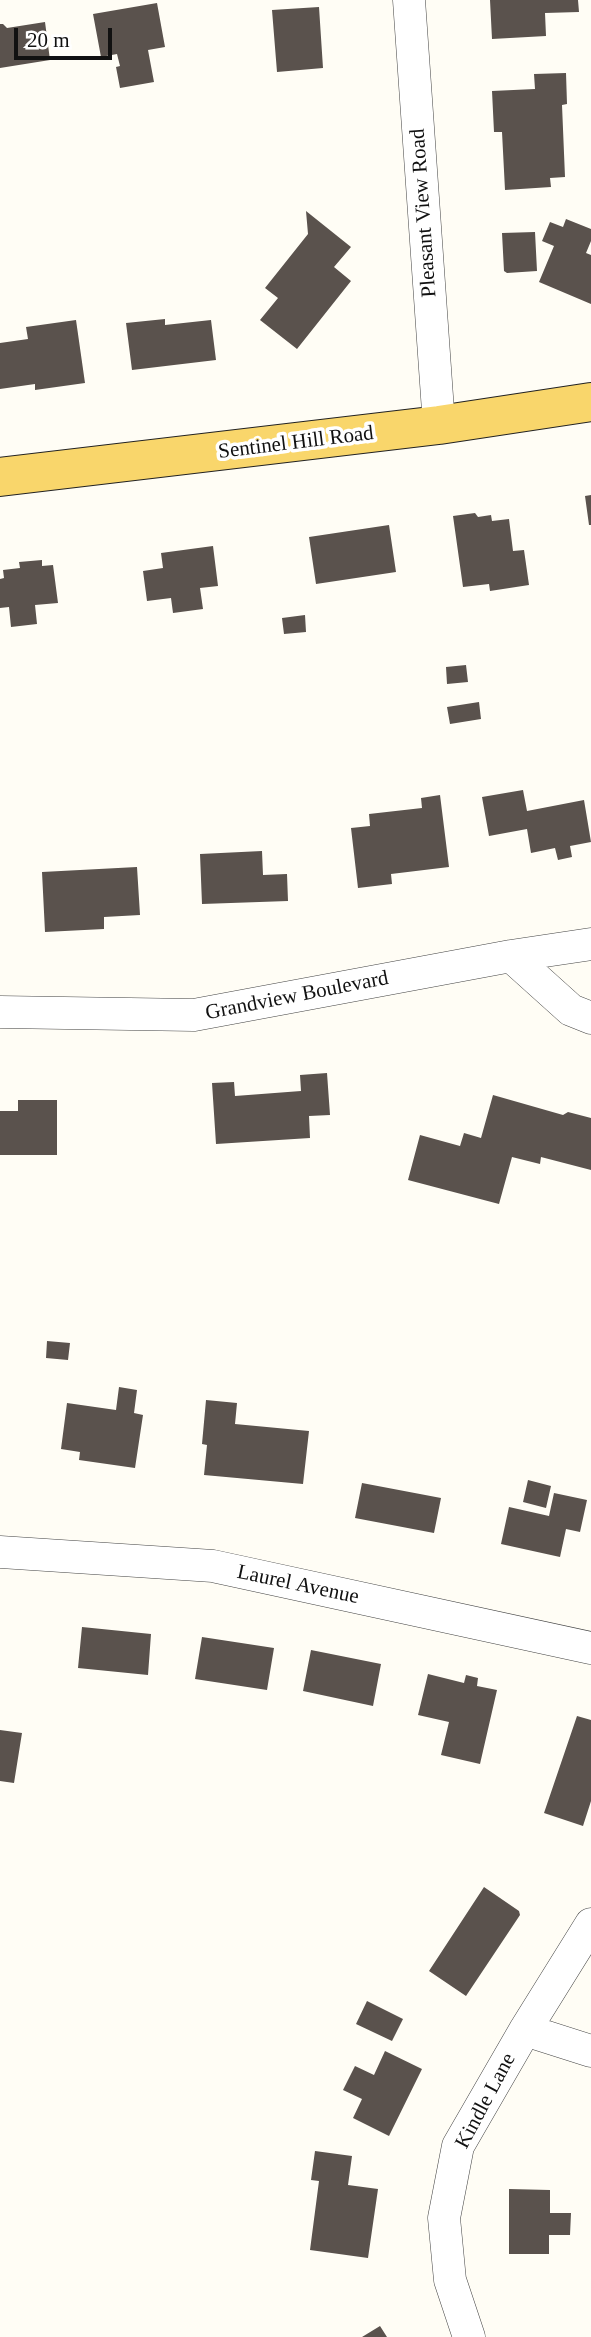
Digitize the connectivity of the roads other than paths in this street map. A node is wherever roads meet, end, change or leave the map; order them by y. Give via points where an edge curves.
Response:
1 (409, 0) edge
2 (591, 402) edge
3 (439, 425) junction
4 (0, 477) edge
5 (591, 944) edge
6 (511, 956) junction
7 (0, 1012) edge
8 (591, 1018) edge
9 (0, 1552) edge
10 (591, 1648) edge
11 (591, 1924) edge
12 (525, 2030) junction
13 (591, 2051) edge
14 (469, 2337) edge

1 - 3 street, Pleasant View Road
2 - 3 main road, Sentinel Hill Road
3 - 4 main road, Sentinel Hill Road
5 - 6 street, Grandview Boulevard
6 - 7 street, Grandview Boulevard via 194,1016
6 - 8 street via 571,1010
9 - 10 street, Laurel Avenue via 213,1566
11 - 12 street, Kindle Lane
12 - 13 street
12 - 14 street, Kindle Lane via 458,2146 444,2218 450,2280

